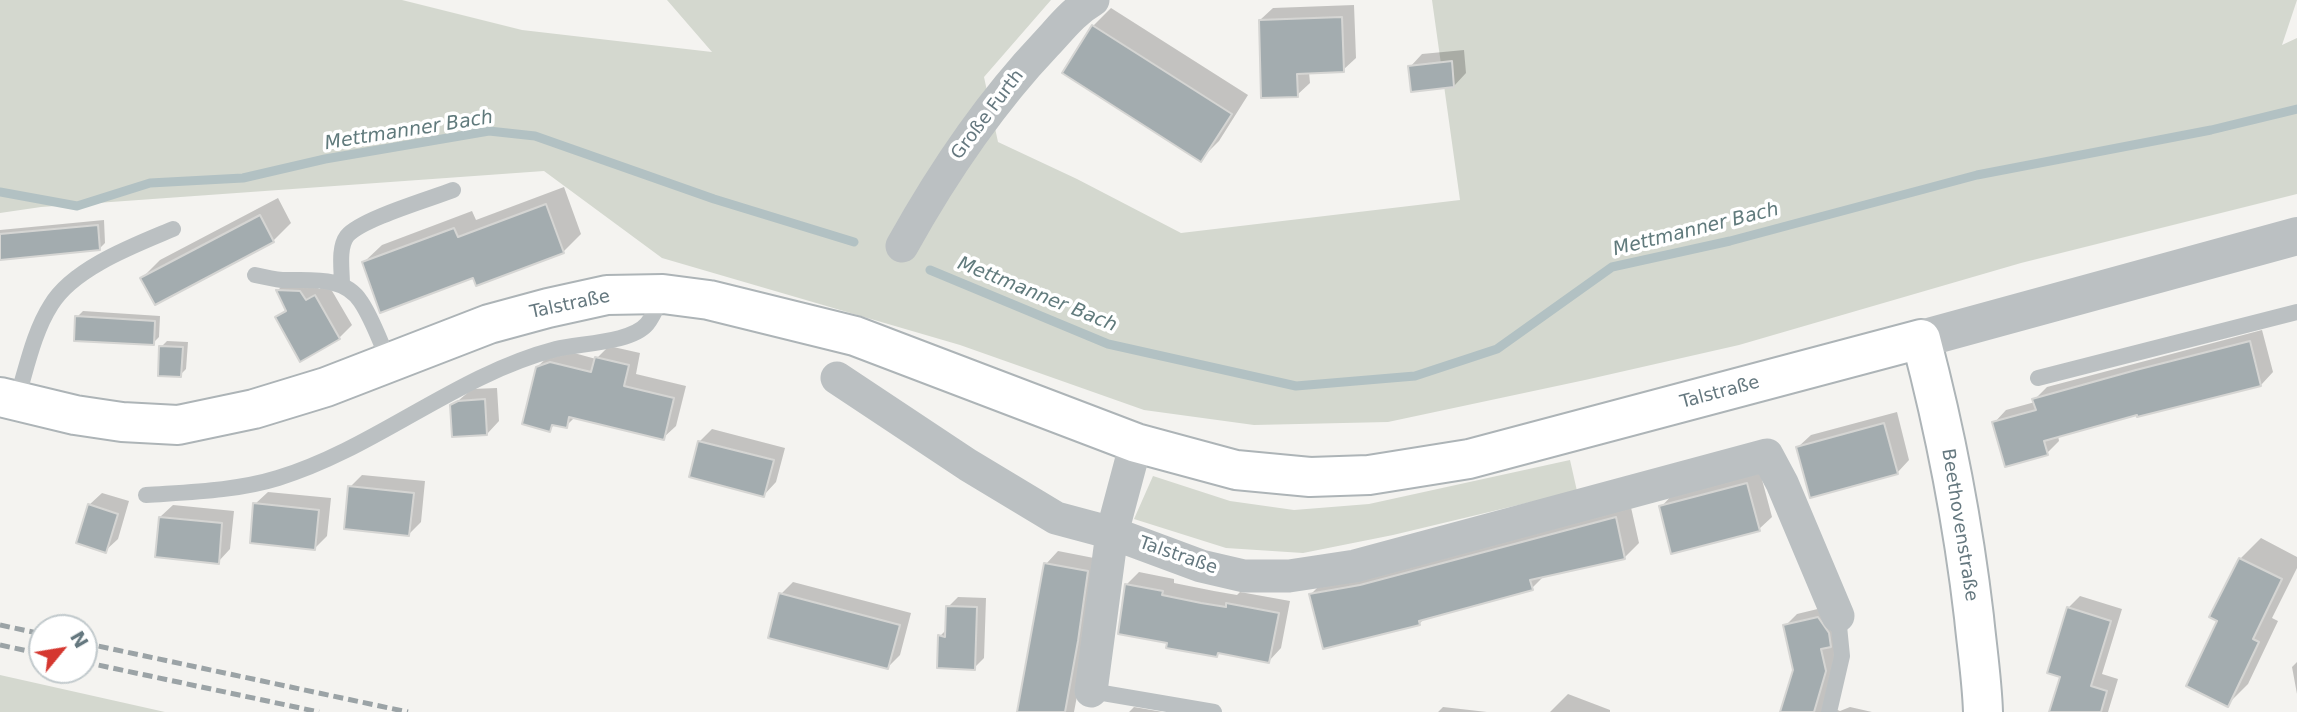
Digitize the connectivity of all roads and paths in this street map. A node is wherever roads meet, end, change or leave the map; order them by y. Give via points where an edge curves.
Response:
1 (1093, 0) edge
2 (453, 190) dead end
3 (173, 229) dead end
4 (2297, 236) edge
5 (902, 246) dead end
6 (255, 275) dead end
7 (342, 285) junction
8 (663, 294) junction
9 (2297, 312) edge
10 (1921, 339) junction
11 (389, 362) junction
12 (837, 378) dead end
13 (2038, 378) dead end
14 (8, 400) edge
15 (1136, 443) junction
16 (146, 495) dead end
17 (1112, 533) junction
18 (1838, 616) joint
19 (1091, 691) joint
20 (1213, 712) edge
21 (1829, 712) edge
22 (1983, 712) edge

1 - 5 street, Große Furth via 1020,71 950,164
2 - 7 lane via 363,224 347,235
3 - 14 lane via 80,275 51,304
4 - 10 street, Talstraße
6 - 7 lane
7 - 11 lane via 362,303
8 - 11 main road, Talstraße via 607,295 548,308 489,324
8 - 15 main road, Talstraße via 709,300 855,336
8 - 16 lane via 648,323 636,333 556,349 511,364 321,464 215,490
9 - 13 lane
10 - 15 main road, Talstraße via 1469,458 1369,475 1310,477 1237,470
10 - 22 main road, Beethovenstraße via 1939,408 1968,568
11 - 14 main road, Talstraße via 254,409 178,425 122,422
12 - 17 street, Talstraße via 1056,518
15 - 17 street, Talstraße
17 - 18 street, Talstraße via 1201,566 1244,576 1289,576 1355,566 1767,455
17 - 19 street, Talstraße
18 - 21 lane via 1842,656
19 - 20 lane, Talstraße

